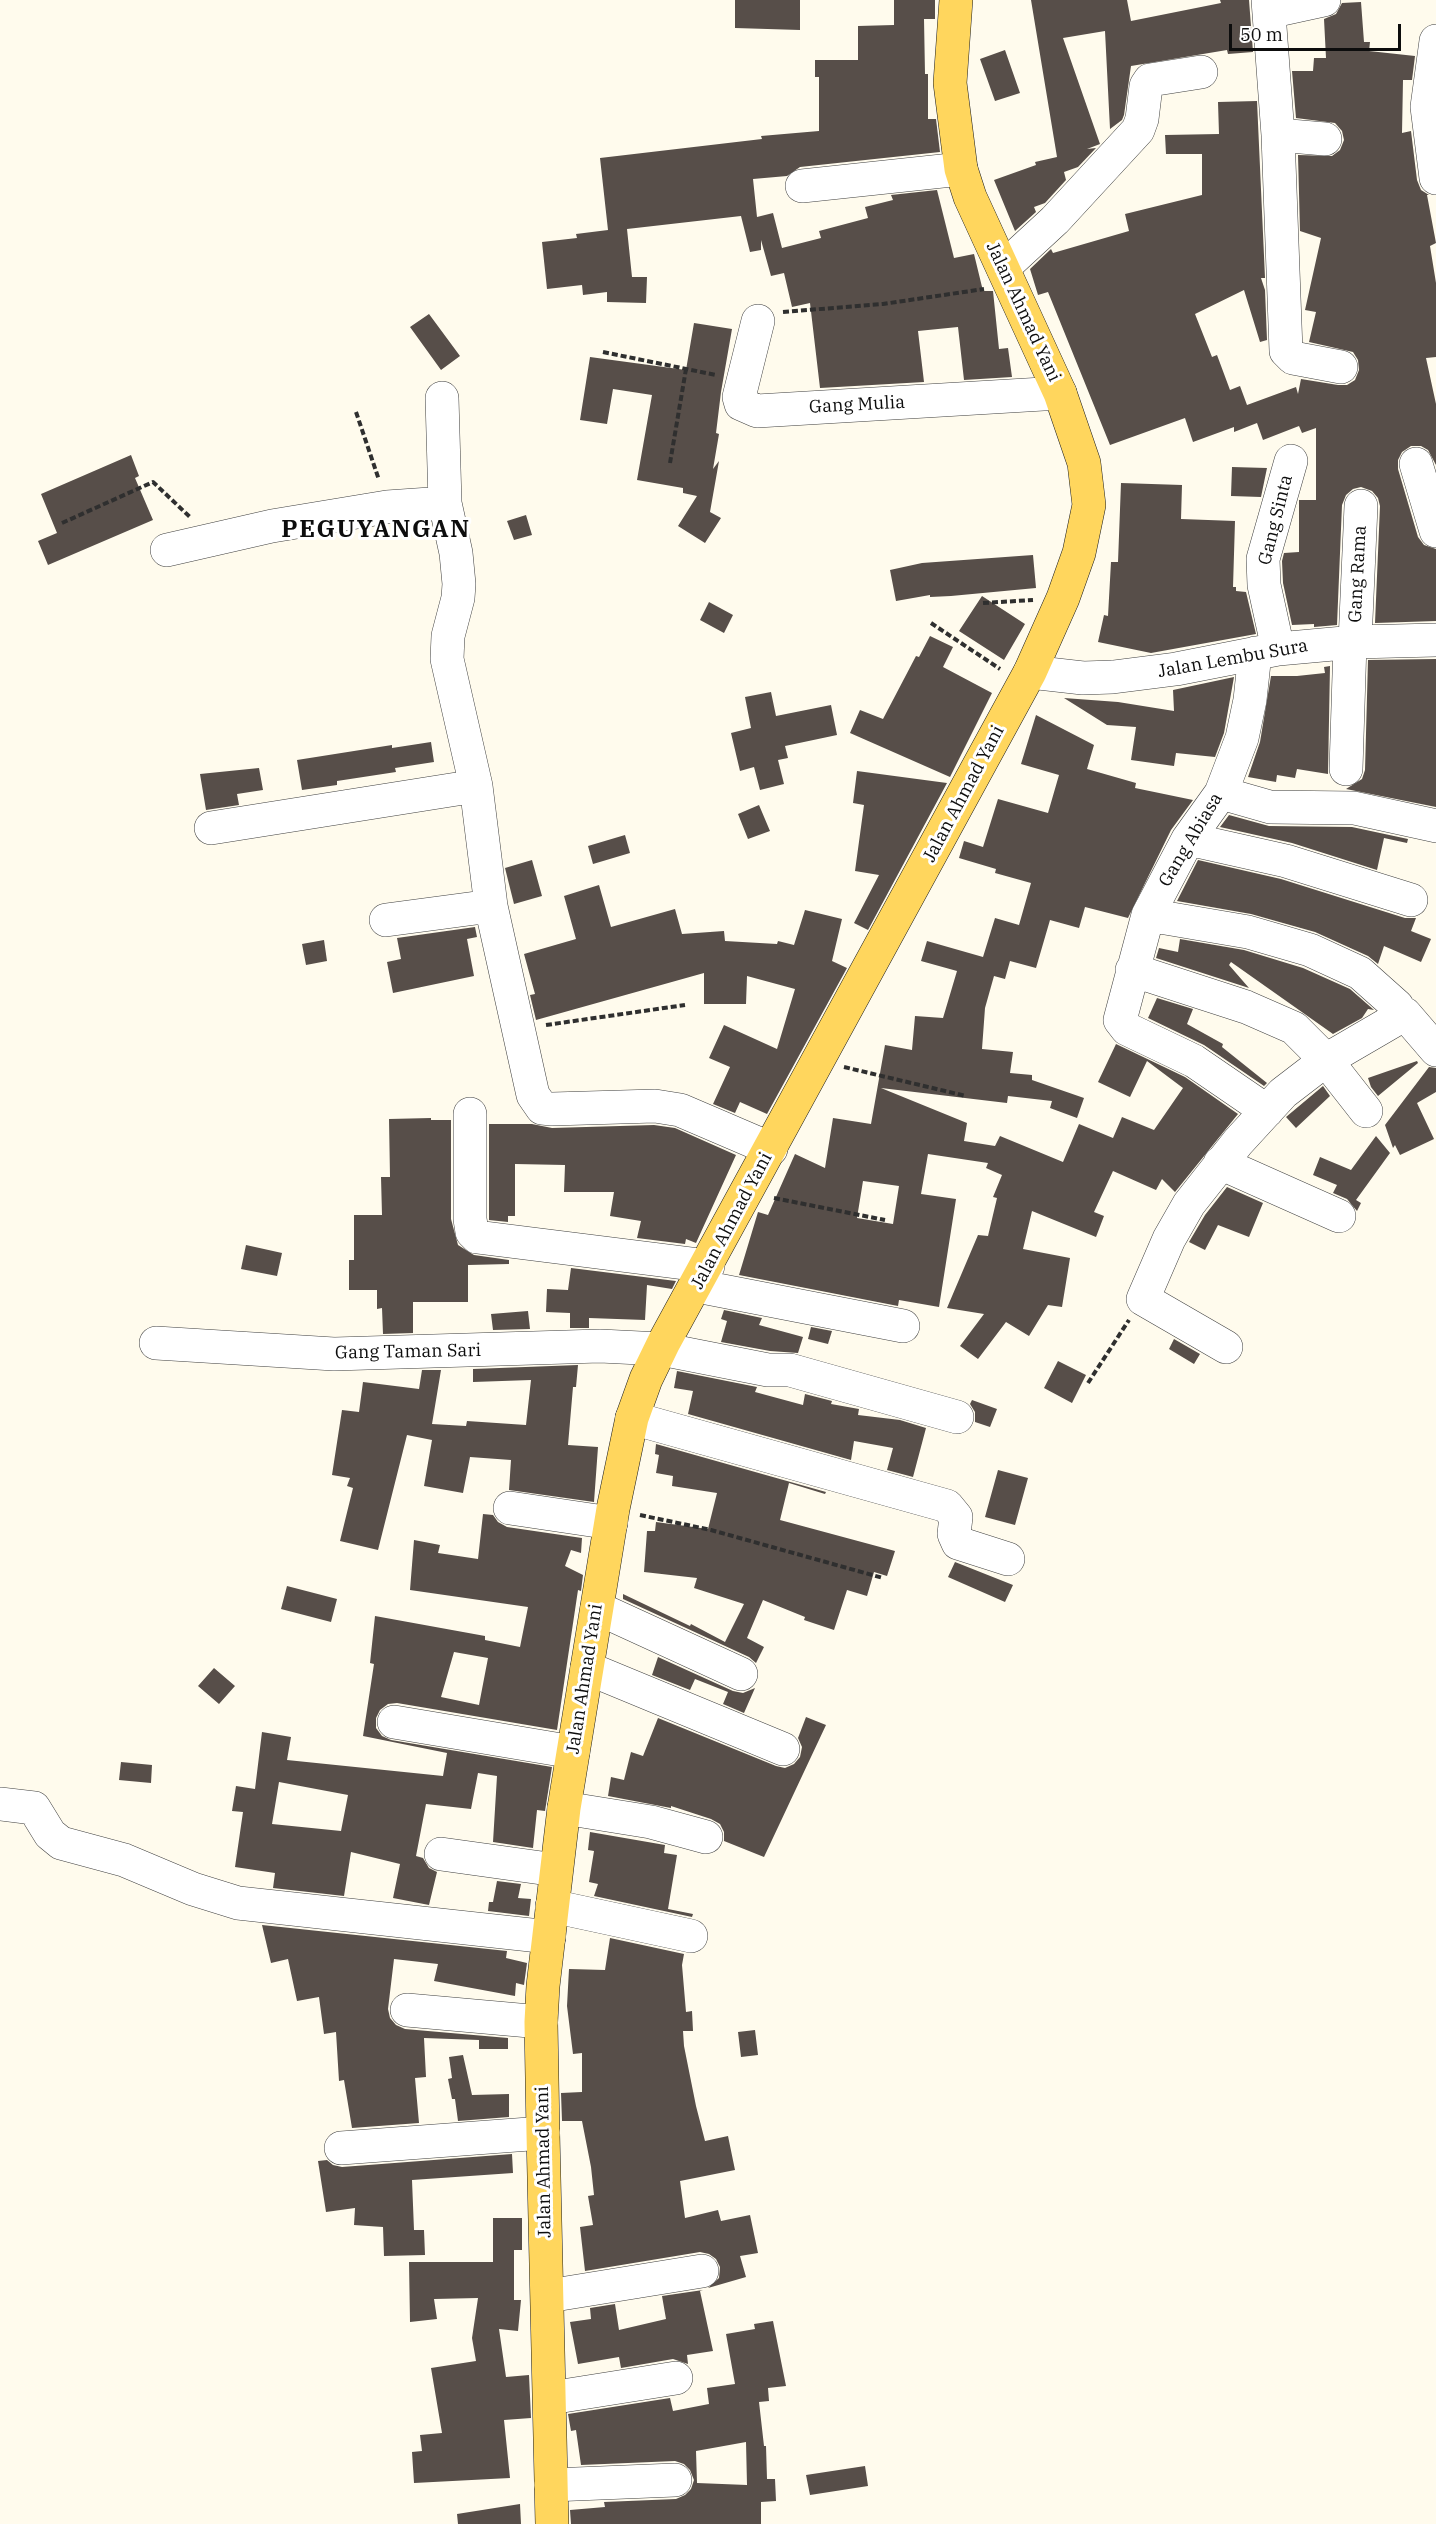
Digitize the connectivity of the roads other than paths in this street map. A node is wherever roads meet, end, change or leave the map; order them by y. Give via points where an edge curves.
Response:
1 (956, 0) edge
2 (1324, 0) edge
3 (1268, 6) edge
4 (1436, 41) edge
5 (1201, 72) dead end
6 (1278, 135) junction
7 (1325, 139) dead end
8 (962, 169) junction
9 (1436, 178) edge
10 (802, 186) dead end
11 (1007, 276) junction
12 (758, 321) road end
13 (1341, 368) dead end
14 (1060, 393) junction
15 (442, 398) dead end
16 (1291, 461) dead end
17 (1416, 464) dead end
18 (445, 503) junction
19 (1361, 506) dead end
20 (1436, 531) edge
21 (167, 550) dead end
22 (1436, 640) edge
23 (1352, 642) junction
24 (1266, 651) junction
25 (1027, 678) junction
26 (1346, 769) dead end
27 (476, 786) junction
28 (1221, 793) junction
29 (1436, 826) edge
30 (211, 828) dead end
31 (1188, 839) junction
32 (1411, 900) dead end
33 (491, 906) junction
34 (1148, 915) junction
35 (386, 920) dead end
36 (1132, 970) junction
37 (1397, 1006) dead end
38 (1436, 1050) edge
39 (1326, 1060) junction
40 (1267, 1111) junction
41 (1365, 1111) dead end
42 (470, 1114) dead end
43 (771, 1149) junction
44 (1220, 1163) junction
45 (1339, 1216) dead end
46 (702, 1276) junction
47 (903, 1326) dead end
48 (156, 1343) dead end
49 (1227, 1347) dead end
50 (661, 1349) junction
51 (957, 1417) dead end
52 (632, 1418) junction
53 (510, 1508) dead end
54 (612, 1516) junction
55 (1008, 1559) dead end
56 (597, 1608) junction
57 (587, 1668) junction
58 (741, 1674) dead end
59 (394, 1722) dead end
60 (783, 1749) dead end
61 (573, 1752) junction
62 (0, 1804) edge
63 (564, 1808) junction
64 (706, 1837) dead end
65 (441, 1854) dead end
66 (556, 1870) junction
67 (551, 1922) junction
68 (692, 1936) dead end
69 (407, 2010) dead end
70 (541, 2022) junction
71 (543, 2133) junction
72 (341, 2148) dead end
73 (702, 2271) dead end
74 (548, 2296) junction
75 (676, 2378) dead end
76 (550, 2398) junction
77 (675, 2480) dead end
78 (551, 2485) junction
79 (552, 2524) edge

1 - 8 main road, Jalan Ahmad Yani via 950,83
2 - 3 street
3 - 6 street
4 - 9 street via 1427,116
5 - 11 street via 1150,80 1138,130
6 - 7 street
6 - 13 street via 1286,351 1293,358
8 - 10 street
8 - 11 main road, Jalan Ahmad Yani via 970,197
11 - 14 main road, Jalan Ahmad Yani
12 - 14 street, Gang Mulia via 739,397 741,404 756,411
14 - 25 main road, Jalan Ahmad Yani via 1084,463 1089,505 1079,553 1063,598
15 - 18 street
16 - 24 street, Gang Sinta via 1263,559
17 - 20 street
18 - 21 street via 387,507 272,526
18 - 27 street via 459,584 447,659
19 - 23 street, Gang Rama
22 - 23 street, Jalan Lembu Sura
23 - 24 street, Jalan Lembu Sura
23 - 26 street, Gang Rama
24 - 25 street, Jalan Lembu Sura via 1113,677
24 - 28 street, Gang Abiasa
25 - 43 main road, Jalan Ahmad Yani
27 - 30 street
27 - 33 street
28 - 29 street via 1270,807 1354,808
28 - 31 street, Gang Abiasa
31 - 32 street via 1286,861
31 - 34 street, Gang Abiasa
33 - 35 street
33 - 43 street via 533,1095 542,1108 655,1106 680,1110
34 - 36 street, Gang Abiasa
34 - 37 street via 1248,932 1310,950 1360,973
36 - 39 street via 1271,1017 1294,1028
36 - 40 street, Gang Abiasa via 1120,1016 1123,1025 1194,1061
38 - 39 street via 1405,1014
39 - 40 street via 1282,1093
39 - 41 street
40 - 44 street
42 - 46 street via 470,1219 477,1237
43 - 46 main road, Jalan Ahmad Yani
44 - 45 street
44 - 49 street via 1182,1217 1143,1299
46 - 47 street
46 - 50 main road, Jalan Ahmad Yani
48 - 50 street, Gang Taman Sari via 334,1354 600,1346
50 - 51 street, Gang Taman Sari via 768,1370 790,1370
50 - 52 main road, Jalan Ahmad Yani
52 - 54 main road, Jalan Ahmad Yani
52 - 55 street via 947,1506 956,1516 954,1534 958,1543
53 - 54 street
54 - 56 main road, Jalan Ahmad Yani
56 - 57 main road, Jalan Ahmad Yani
56 - 58 street
57 - 60 street
57 - 61 main road, Jalan Ahmad Yani
59 - 61 street
61 - 63 main road, Jalan Ahmad Yani
62 - 67 street via 34,1808 50,1834 61,1843 124,1860 238,1903
63 - 64 street via 651,1822
63 - 66 main road, Jalan Ahmad Yani
65 - 66 street
66 - 67 main road, Jalan Ahmad Yani
67 - 68 street
67 - 70 main road, Jalan Ahmad Yani
69 - 70 street
70 - 71 main road, Jalan Ahmad Yani
71 - 72 street
71 - 74 main road, Jalan Ahmad Yani
73 - 74 street
74 - 76 main road, Jalan Ahmad Yani
75 - 76 street
76 - 78 main road, Jalan Ahmad Yani
77 - 78 street
78 - 79 main road, Jalan Ahmad Yani

